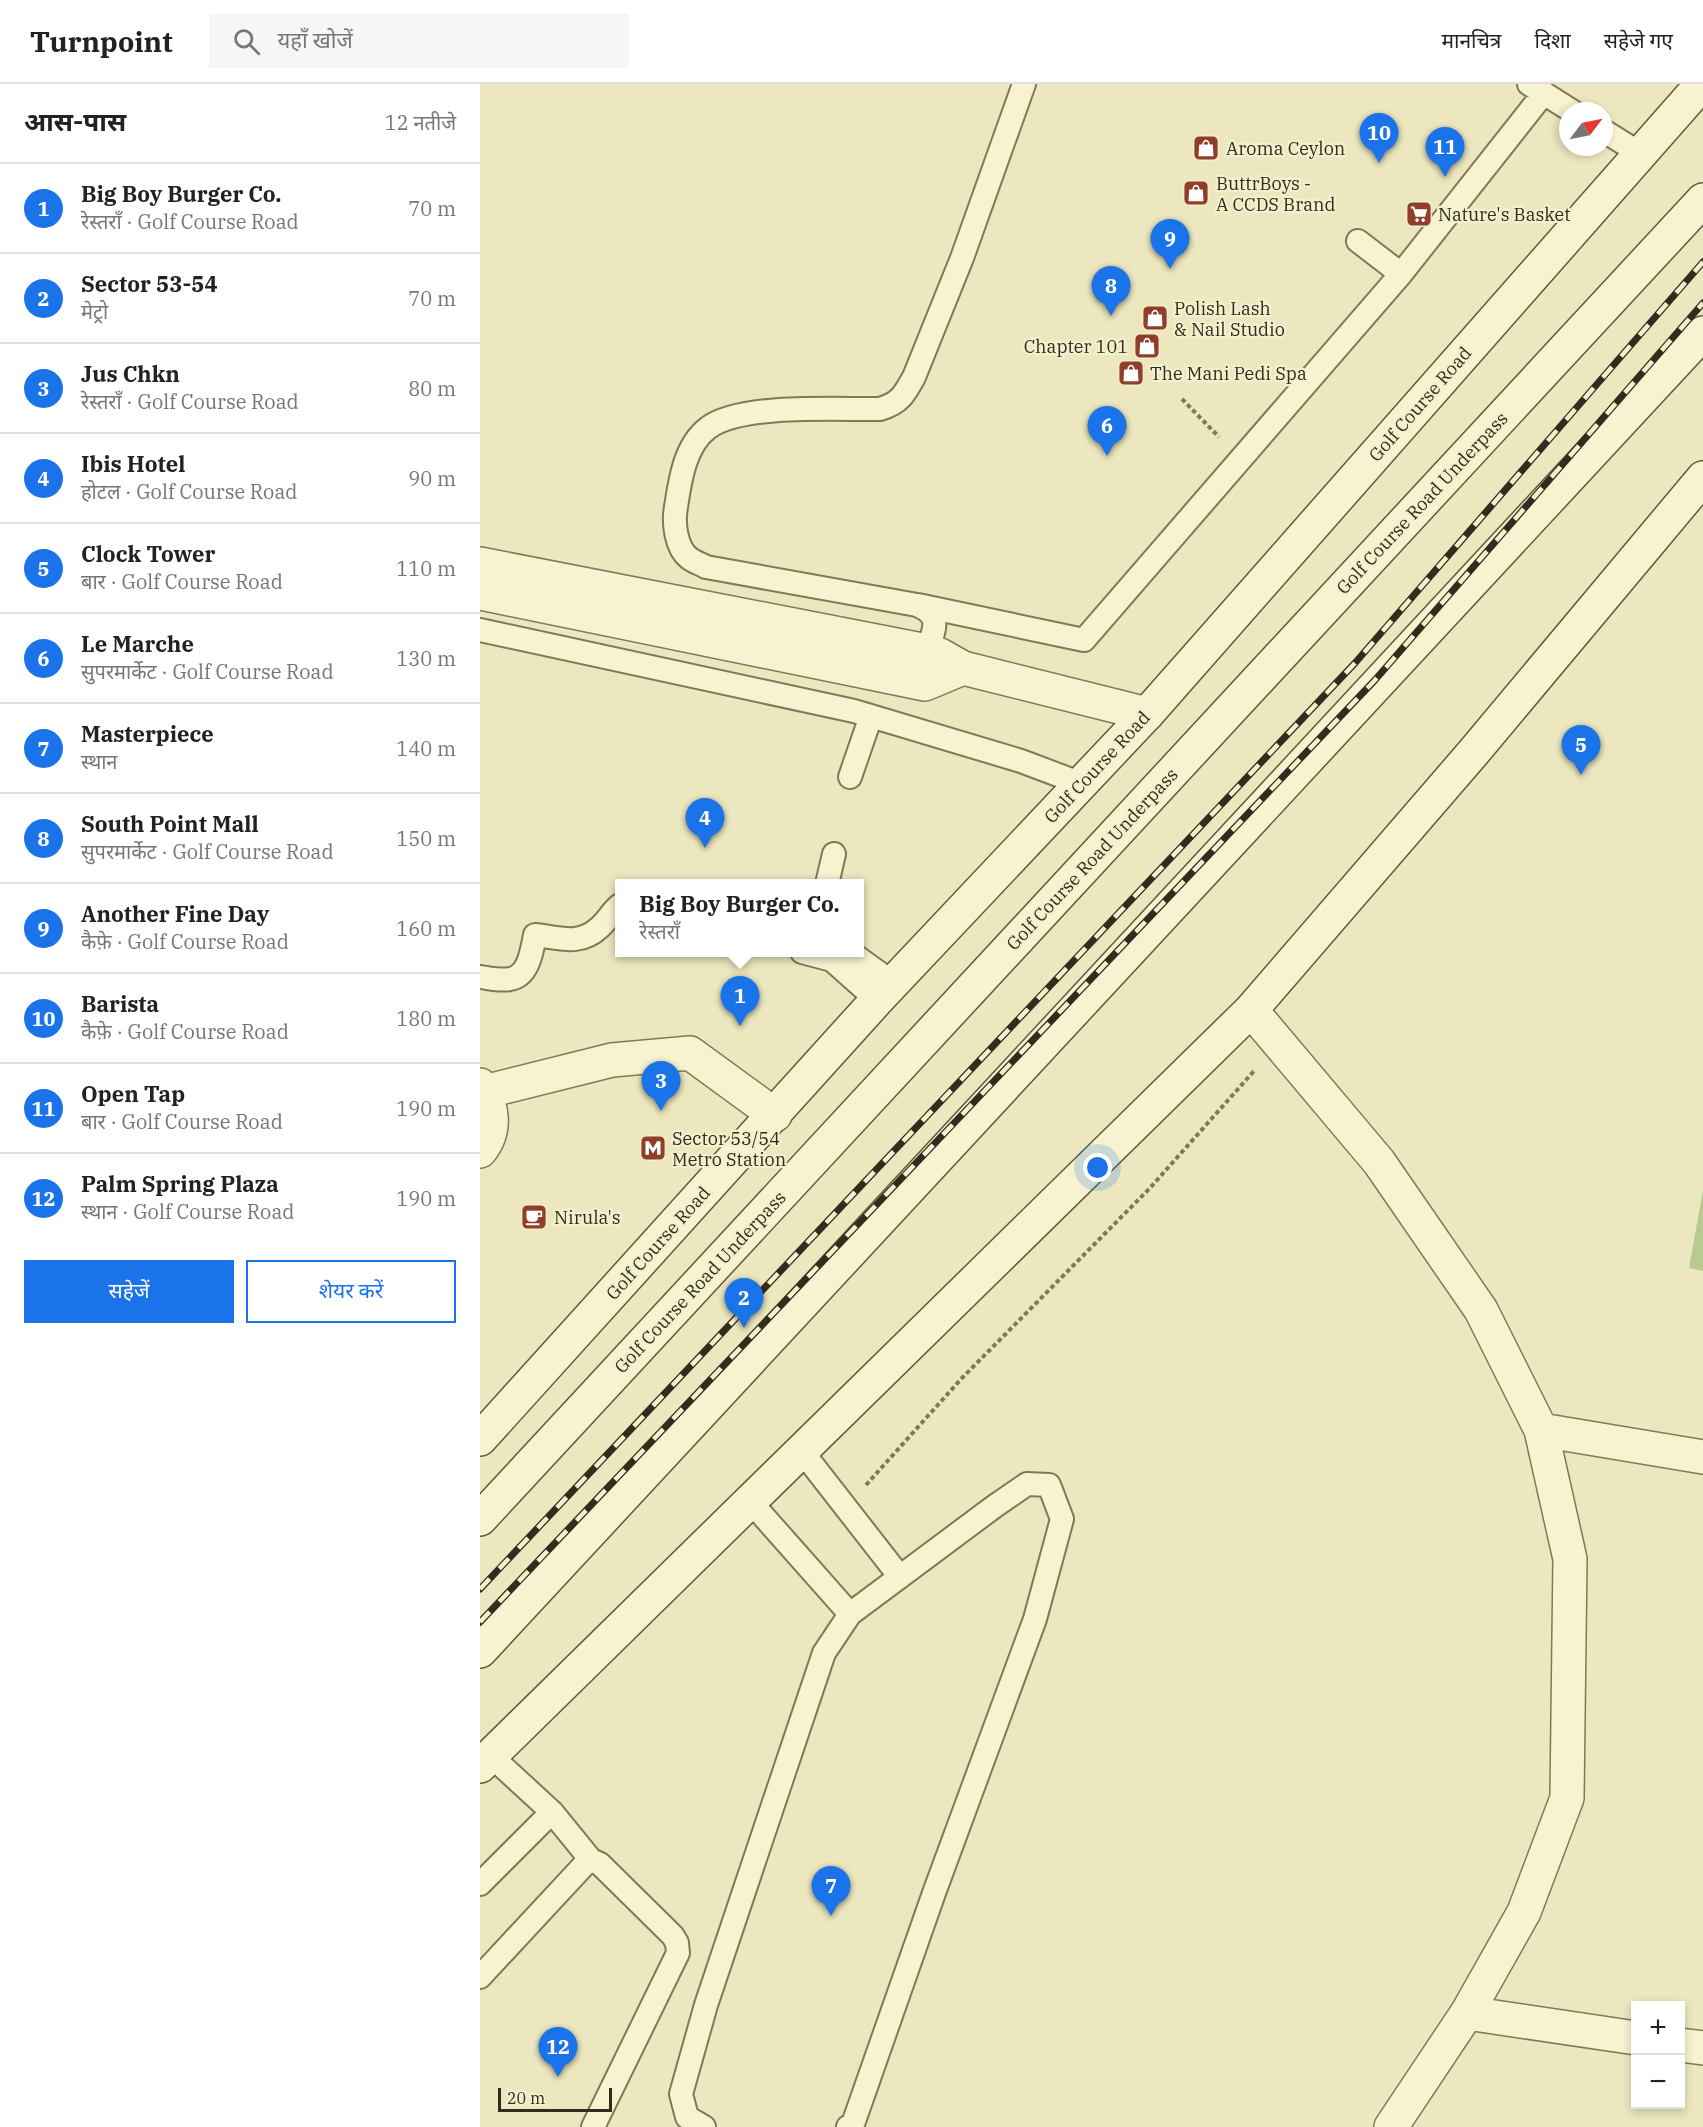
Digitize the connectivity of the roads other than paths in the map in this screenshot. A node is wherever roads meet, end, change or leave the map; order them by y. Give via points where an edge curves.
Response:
1 (1024, 84) edge
2 (1702, 84) edge
3 (1537, 89) edge
4 (1559, 103) edge
5 (1613, 137) edge
6 (1641, 154) junction
7 (1703, 200) edge
8 (1358, 241) dead end
9 (1401, 274) junction
10 (1703, 333) edge
11 (1703, 478) edge
12 (480, 564) edge
13 (480, 593) edge
14 (917, 605) junction
15 (480, 630) edge
16 (927, 651) junction
17 (963, 668) junction
18 (1147, 714) junction
19 (871, 716) junction
20 (850, 777) dead end
21 (1082, 784) junction
22 (834, 854) dead end
23 (828, 879) edge
24 (615, 909) edge
25 (821, 957) edge
26 (854, 957) edge
27 (480, 977) edge
28 (885, 991) junction
29 (1251, 1010) junction
30 (482, 1088) edge
31 (775, 1114) junction
32 (480, 1151) edge
33 (1541, 1430) junction
34 (480, 1439) edge
35 (801, 1450) junction
36 (1703, 1457) edge
37 (750, 1501) junction
38 (480, 1519) edge
39 (900, 1577) junction
40 (850, 1614) junction
41 (480, 1651) edge
42 (485, 1761) edge
43 (552, 1812) junction
44 (591, 1860) junction
45 (480, 1884) edge
46 (480, 1977) edge
47 (1467, 2013) junction
48 (1631, 2037) edge
49 (1685, 2046) edge
50 (1703, 2048) edge
51 (593, 2127) edge
52 (704, 2127) edge
53 (848, 2127) edge
54 (1391, 2127) edge

1 - 14 lane via 958,268 903,395 894,405 880,409 779,411 723,420 707,428 692,446 680,479 675,516 678,540 688,558 706,567
2 - 6 street, Golf Course Road
3 - 4 lane
3 - 9 lane
5 - 6 lane
6 - 18 street, Golf Course Road
7 - 38 street, Golf Course Road Underpass
8 - 9 lane
9 - 14 lane via 1084,640
10 - 41 street
11 - 29 street
12 - 16 street
13 - 17 street via 925,684
14 - 16 lane via 928,610 936,626
15 - 19 lane
16 - 17 street
17 - 18 street
18 - 21 street, Golf Course Road
19 - 20 lane
19 - 21 lane via 1021,761
21 - 28 street, Golf Course Road
22 - 23 lane
24 - 27 lane via 586,938 536,935 530,958 511,980
25 - 28 lane
26 - 28 lane
28 - 31 street, Golf Course Road
29 - 33 street via 1379,1162 1481,1310
29 - 35 street
30 - 31 street via 612,1060 690,1053
30 - 32 street via 491,1108 491,1128
31 - 34 street, Golf Course Road
33 - 36 street
33 - 47 street via 1570,1558 1567,1798 1524,1912
35 - 37 street
35 - 39 lane
37 - 40 lane
37 - 42 street
39 - 40 lane
39 - 53 lane via 1028,1484 1049,1485 1062,1519 1035,1618 860,2105
40 - 52 lane via 824,1653 706,2005 681,2094 687,2117
42 - 43 lane
43 - 44 lane
43 - 45 lane
44 - 46 lane
44 - 51 lane via 600,1864 673,1936 678,1948 670,1973
47 - 48 street
47 - 54 street
49 - 50 street

